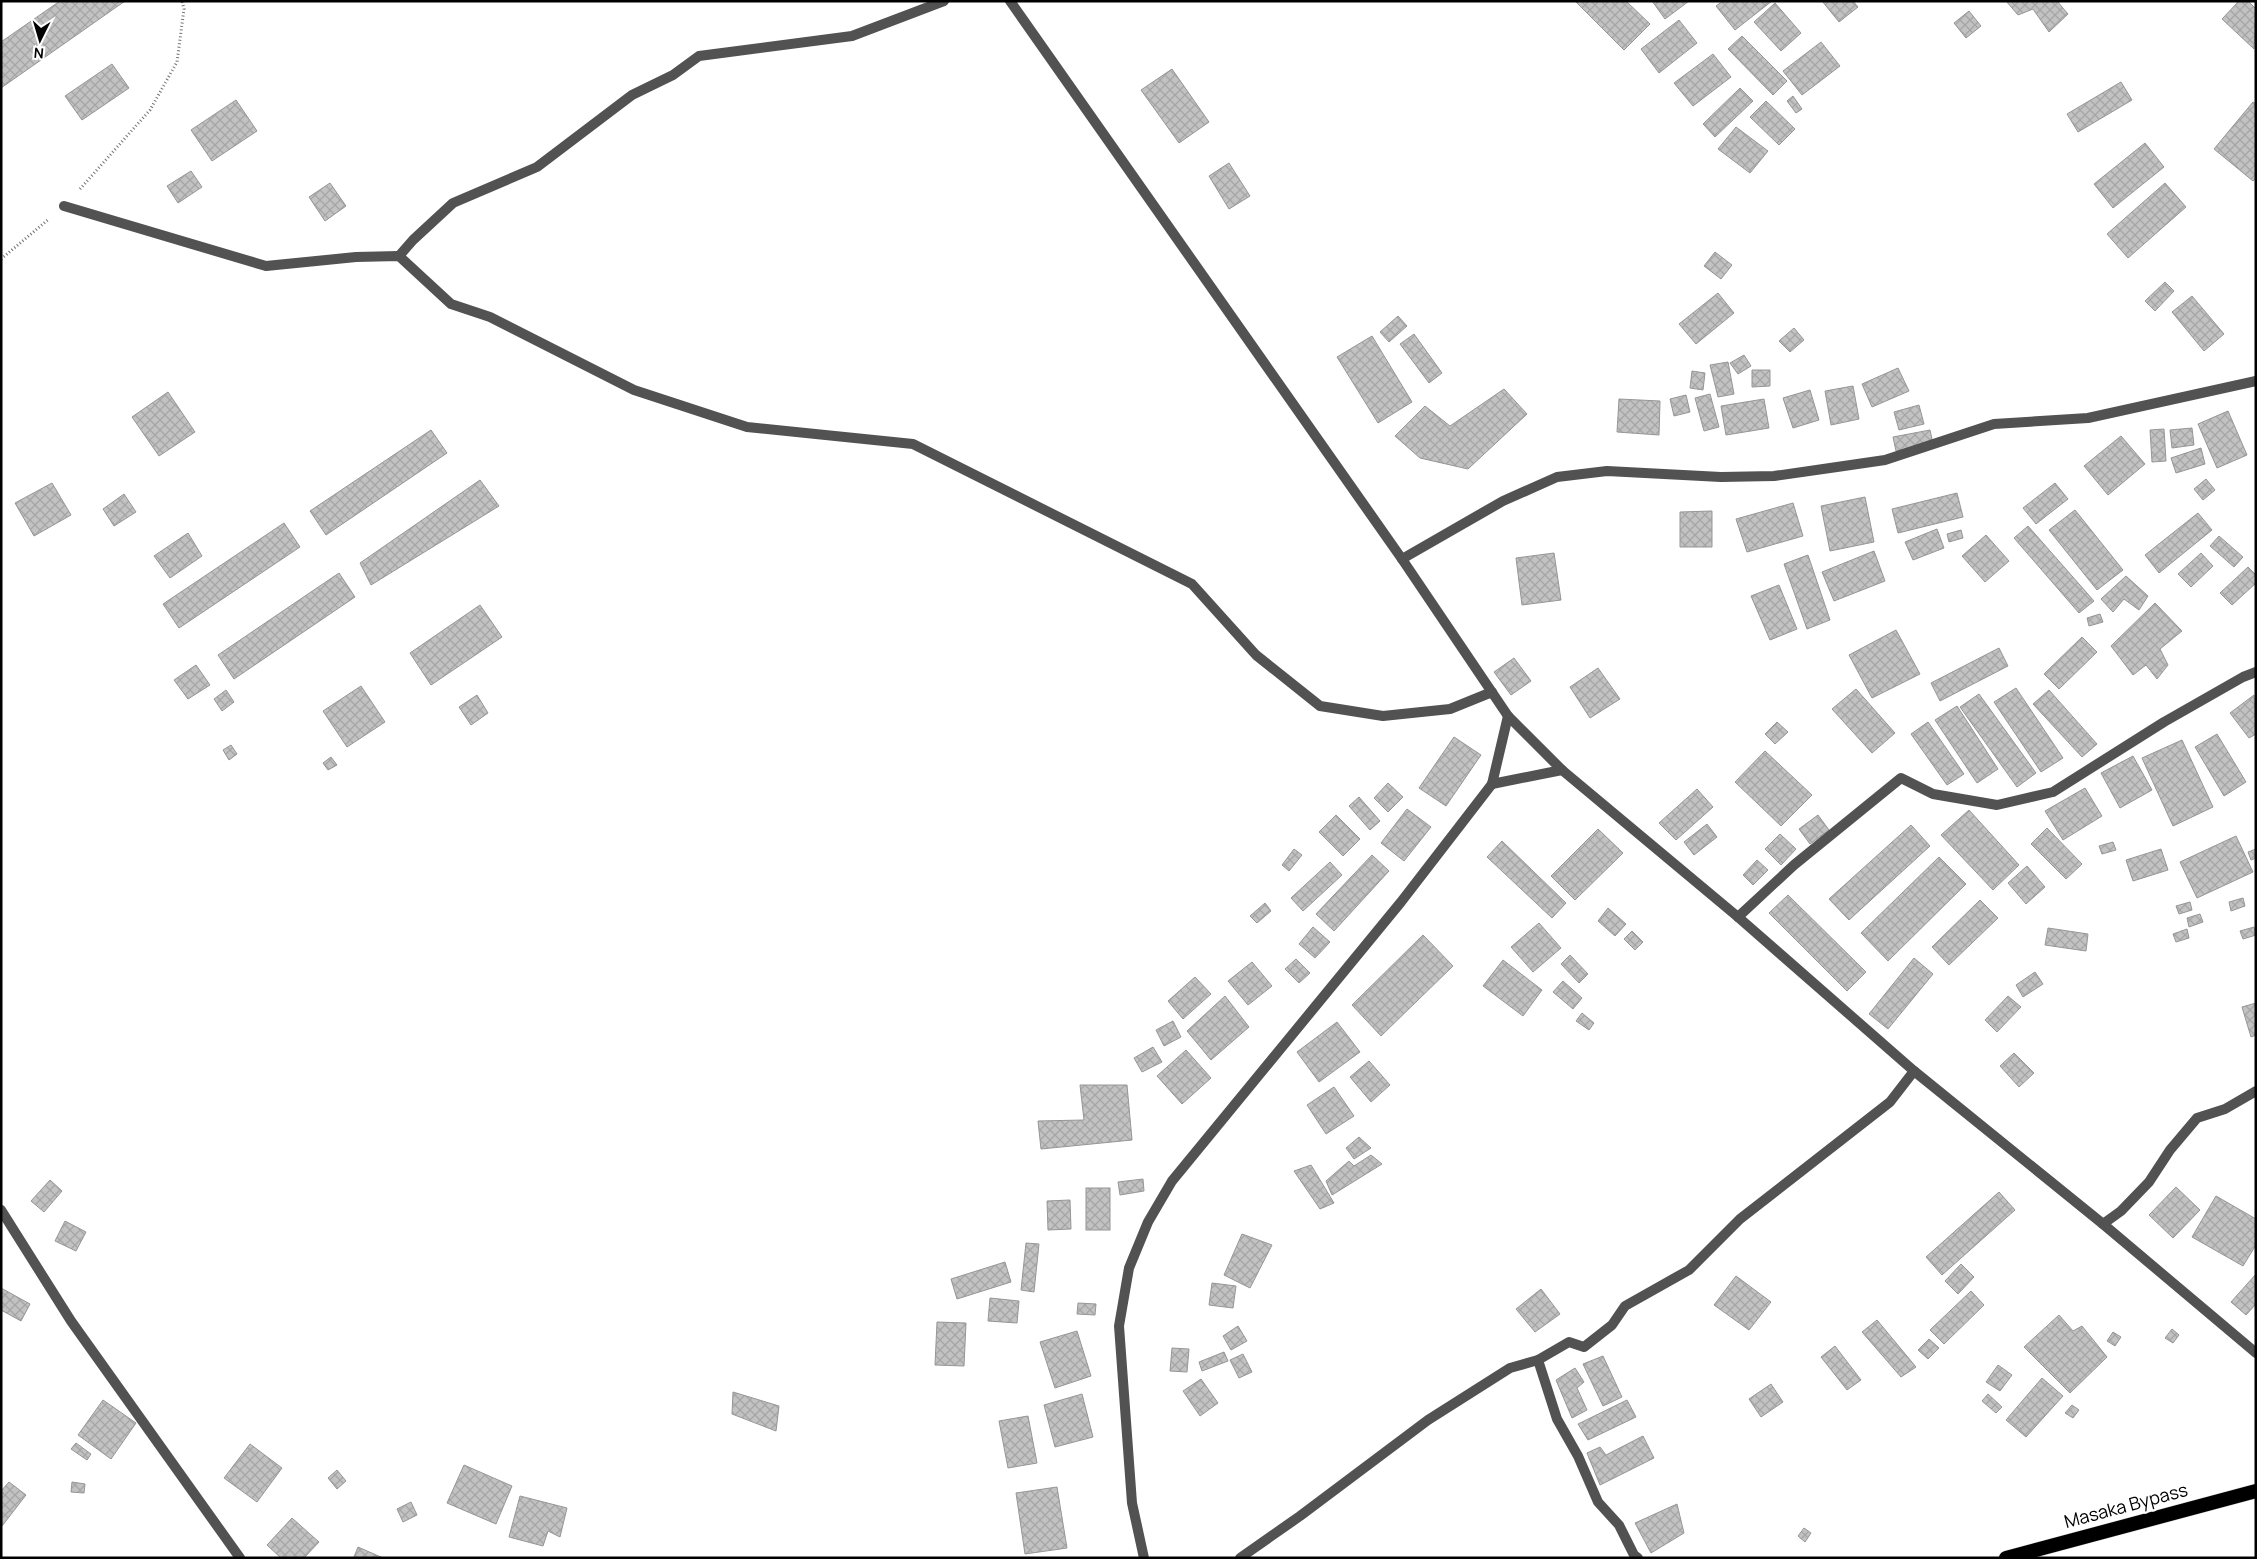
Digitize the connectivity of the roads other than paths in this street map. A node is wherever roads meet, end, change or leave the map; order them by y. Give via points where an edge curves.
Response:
1 (944, 1) edge
2 (1010, 1) edge
3 (64, 206) road end
4 (399, 256) junction
5 (2256, 381) edge
6 (1402, 559) junction
7 (2256, 672) edge
8 (1492, 692) junction
9 (1508, 716) junction
10 (1562, 770) junction
11 (1492, 784) junction
12 (1738, 917) junction
13 (1914, 1071) junction
14 (2256, 1091) edge
15 (1, 1210) edge
16 (2103, 1224) junction
17 (2256, 1353) edge
18 (1538, 1360) junction
19 (2256, 1491) edge
20 (240, 1558) edge
21 (1144, 1558) edge
22 (1240, 1558) edge
23 (1638, 1558) edge
24 (2006, 1558) edge

1 - 4 street via 852,36 699,56 673,75 632,95 537,167 453,203
2 - 6 street
3 - 4 street via 266,266
4 - 8 street via 450,304 490,317 634,390 747,428 913,444 1192,584 1256,655 1320,706 1383,716 1450,709
5 - 6 street via 2088,418 1994,424 1885,460 1819,470 1774,476 1722,477 1607,471 1557,477 1503,501
6 - 8 street
7 - 12 street via 2243,676 2164,722 2053,792 1997,805 1933,794 1901,778 1794,865
8 - 9 street
9 - 10 street
9 - 11 street
10 - 11 street
10 - 12 street
11 - 21 street via 1401,902 1172,1180 1148,1222 1130,1268 1119,1326 1132,1503
12 - 13 street
13 - 16 street
13 - 18 street via 1890,1102 1740,1219 1689,1270 1625,1306 1612,1325 1584,1346 1569,1342
14 - 16 street via 2225,1109 2197,1118 2149,1182 2122,1211
15 - 20 street via 71,1321
16 - 17 street
18 - 22 street via 1510,1368 1428,1420
18 - 23 street via 1556,1419 1578,1456 1598,1502 1619,1525
19 - 24 highway, Masaka Bypass

